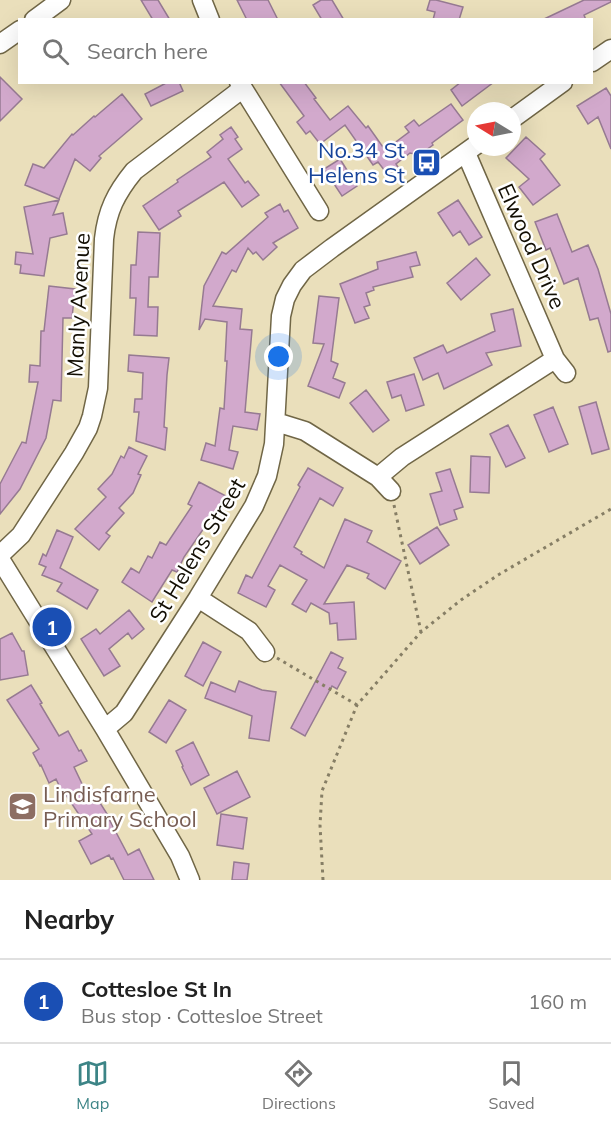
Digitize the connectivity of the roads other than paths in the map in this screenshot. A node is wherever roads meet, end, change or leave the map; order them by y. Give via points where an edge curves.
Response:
1 (61, 0) edge
2 (202, 0) edge
3 (37, 18) edge
4 (209, 18) edge
5 (18, 31) edge
6 (0, 44) edge
7 (611, 49) edge
8 (593, 61) edge
9 (560, 84) edge
10 (241, 86) edge
11 (521, 112) edge
12 (467, 152) edge
13 (474, 156) edge
14 (319, 211) dead end
15 (276, 422) junction
16 (378, 477) junction
17 (391, 492) road end
18 (0, 557) edge
19 (198, 598) junction
20 (265, 651) road end
21 (105, 729) junction
22 (190, 880) edge

1 - 3 street
2 - 4 street
5 - 6 street
7 - 8 street
9 - 11 street
10 - 14 street
10 - 18 street, Manly Avenue via 134,171 115,198 104,239 98,388 92,416 75,453 21,535
12 - 15 street, St Helens Street via 303,270 292,285 281,316
13 - 16 street, Elwood Drive via 561,366 402,457
15 - 16 street via 305,431
15 - 19 street, St Helens Street via 271,461 261,492
16 - 17 street
18 - 21 street
19 - 20 street via 249,631
19 - 21 street, St Helens Street via 124,713
21 - 22 street via 180,856

